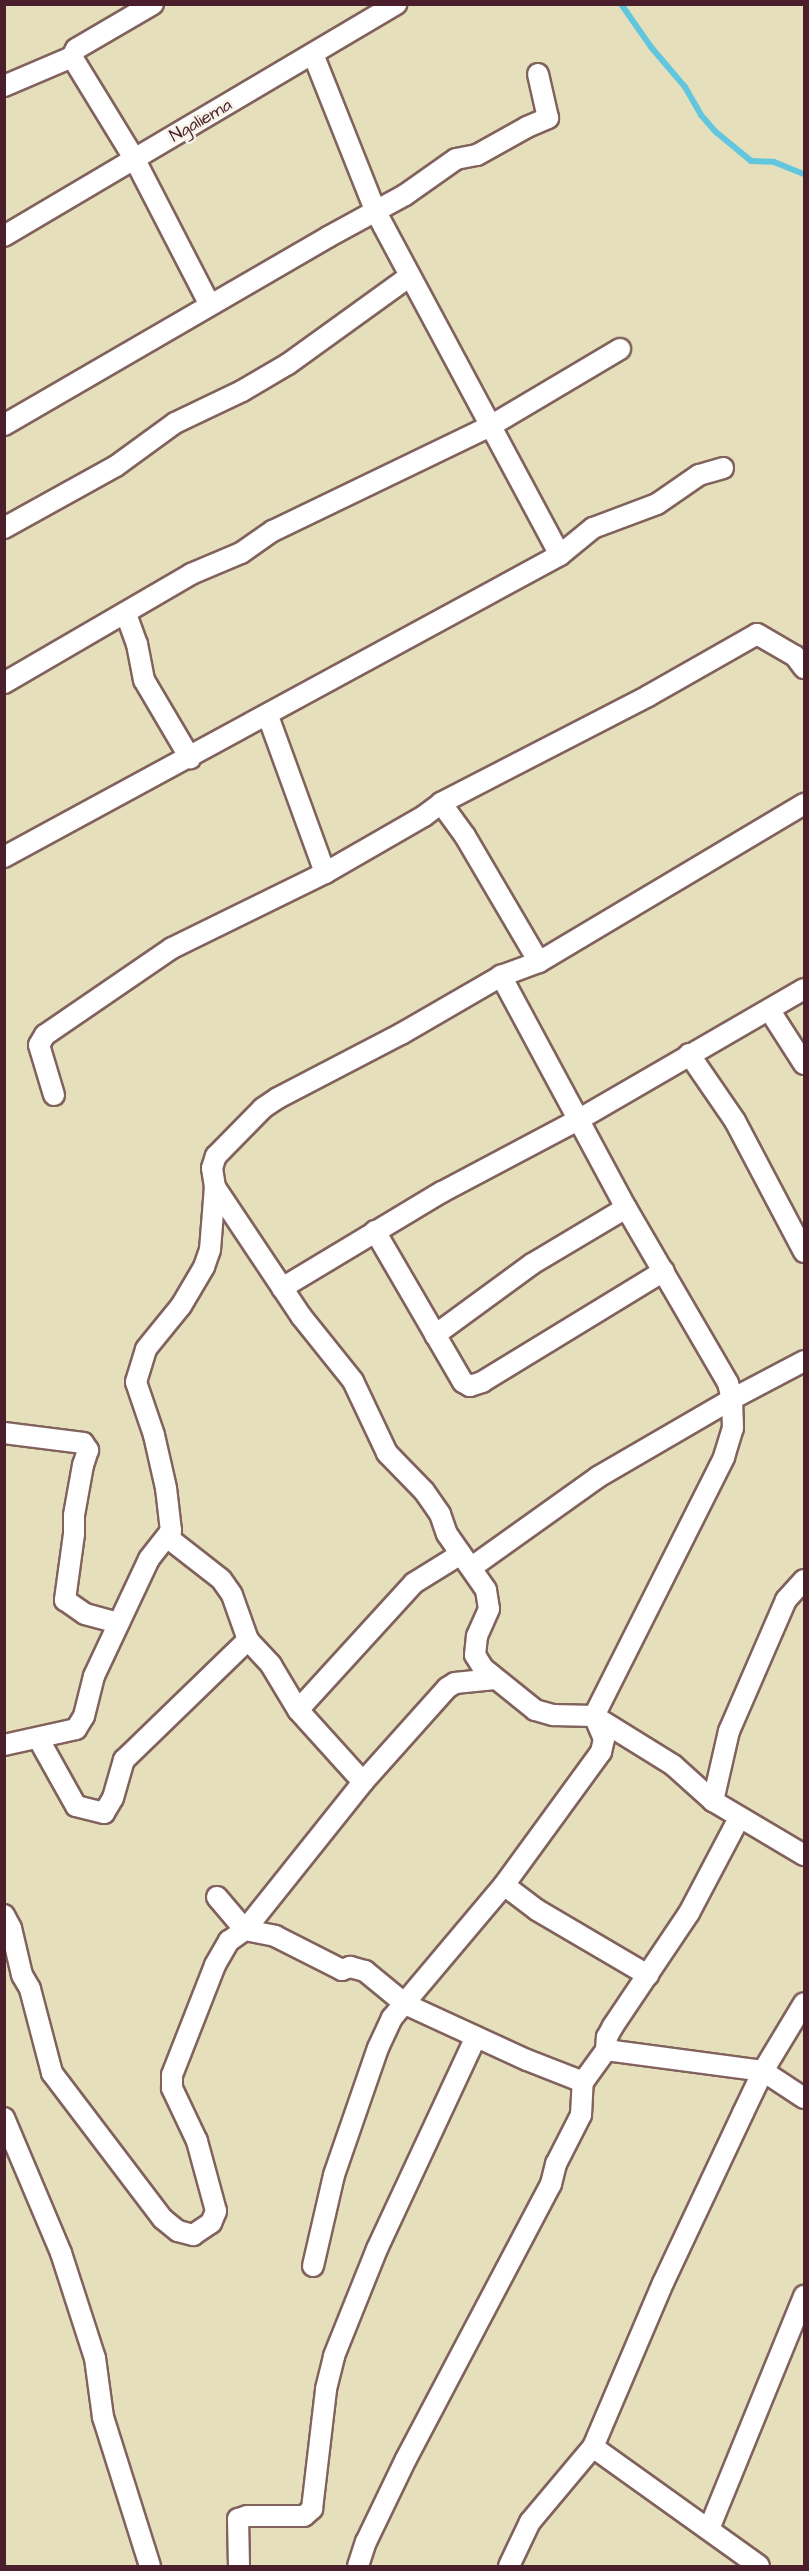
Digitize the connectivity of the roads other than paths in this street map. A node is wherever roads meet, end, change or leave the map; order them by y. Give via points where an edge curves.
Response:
1 (153, 4) edge
2 (396, 4) edge
3 (313, 54) junction
4 (72, 57) junction
5 (538, 74) dead end
6 (4, 87) edge
7 (134, 158) junction
8 (376, 212) junction
9 (4, 236) edge
10 (410, 276) junction
11 (210, 305) junction
12 (620, 349) dead end
13 (4, 425) edge
14 (492, 425) junction
15 (723, 468) dead end
16 (4, 528) edge
17 (560, 555) junction
18 (126, 614) junction
19 (804, 668) edge
20 (4, 683) edge
21 (268, 716) junction
22 (190, 758) junction
23 (441, 803) junction
24 (804, 804) edge
25 (4, 857) edge
26 (325, 873) junction
27 (539, 962) junction
28 (501, 976) junction
29 (804, 989) edge
30 (770, 1011) junction
31 (689, 1054) junction
32 (804, 1064) edge
33 (54, 1095) dead end
34 (578, 1120) junction
35 (215, 1187) junction
36 (626, 1208) junction
37 (375, 1231) junction
38 (804, 1251) edge
39 (664, 1271) junction
40 (282, 1288) junction
41 (435, 1335) junction
42 (804, 1361) edge
43 (732, 1399) junction
44 (4, 1433) edge
45 (167, 1537) junction
46 (466, 1560) junction
47 (804, 1580) edge
48 (119, 1623) junction
49 (248, 1640) junction
50 (495, 1679) junction
51 (298, 1710) junction
52 (594, 1716) junction
53 (38, 1738) junction
54 (4, 1745) edge
55 (363, 1782) junction
56 (713, 1801) junction
57 (739, 1818) junction
58 (804, 1855) edge
59 (504, 1885) junction
60 (217, 1897) dead end
61 (4, 1915) edge
62 (245, 1930) junction
63 (648, 1975) junction
64 (804, 2003) edge
65 (405, 2004) junction
66 (476, 2037) junction
67 (606, 2050) junction
68 (763, 2071) junction
69 (583, 2082) junction
70 (804, 2098) edge
71 (4, 2118) edge
72 (313, 2266) dead end
73 (804, 2296) edge
74 (593, 2447) junction
75 (709, 2529) junction
76 (754, 2565) edge
77 (150, 2566) edge
78 (239, 2566) edge
79 (358, 2566) edge
80 (509, 2566) edge

1 - 4 street via 76,49
2 - 3 street, Ngaliema
3 - 7 street, Ngaliema
3 - 8 street
4 - 6 street
4 - 7 street
5 - 8 street via 548,118 477,155 456,159
7 - 9 street, Ngaliema
7 - 11 street
8 - 10 street
8 - 11 street
10 - 14 street
10 - 16 street via 288,364 242,392 175,423 116,466
11 - 13 street
12 - 14 street
14 - 17 street
14 - 18 street via 273,531 241,553 191,574
15 - 17 street via 699,475 657,504 593,528
17 - 21 street
18 - 20 street
18 - 22 street via 144,680
19 - 23 street via 795,656 757,634 648,696
21 - 22 street
21 - 26 street
22 - 25 street
23 - 26 street
23 - 27 street via 465,836
24 - 27 street
26 - 33 street via 172,948 45,1035 39,1045
27 - 28 street
28 - 34 street
28 - 35 street via 263,1108 216,1156 212,1168
29 - 30 street
30 - 31 street
30 - 32 street
31 - 34 street
31 - 38 street via 735,1121
34 - 36 street
34 - 37 street
35 - 40 street
35 - 45 street via 213,1232 204,1267 182,1306 146,1349 136,1382 166,1488 171,1531
36 - 39 street
36 - 41 street via 532,1264
37 - 40 street
37 - 41 street
39 - 41 street via 470,1386 463,1382
39 - 43 street via 728,1383
40 - 46 street via 352,1382 387,1453 424,1491
42 - 43 street
43 - 46 street
43 - 52 street via 732,1428 724,1457
44 - 48 street via 82,1443 88,1450 74,1515 65,1600 90,1616
45 - 48 street via 149,1559
45 - 49 street via 221,1579 232,1595
46 - 50 street via 486,1590 489,1609 477,1636 475,1655
46 - 51 street via 414,1583
47 - 56 street via 786,1600 729,1731
48 - 53 street via 94,1676 84,1716 76,1729
49 - 51 street via 271,1665
49 - 53 street via 123,1760 113,1798 104,1813 76,1806
50 - 52 street via 535,1710 553,1715
50 - 55 street via 455,1683 447,1688
51 - 55 street
52 - 56 street via 672,1765
52 - 59 street via 604,1739 601,1752
53 - 54 street
55 - 62 street
56 - 57 street
57 - 58 street
57 - 63 street via 689,1913
59 - 63 street via 537,1910
59 - 65 street
60 - 62 street
61 - 62 street via 30,1989 52,2073 163,2219 178,2231 193,2235 211,2223 216,2211 197,2141 172,2088 172,2075 215,1965 229,1941
62 - 65 street via 275,1936 342,1970 350,1967 365,1971
63 - 67 street via 613,2026
64 - 68 street
65 - 66 street
65 - 72 street via 378,2048 347,2136
66 - 69 street
66 - 78 street via 377,2249 334,2356 326,2389 312,2510 304,2516 238,2519
67 - 68 street
67 - 69 street
68 - 70 street
68 - 74 street via 663,2283
69 - 79 street via 581,2115 556,2164 551,2184 406,2459
71 - 77 street via 61,2253 92,2348 103,2417
73 - 75 street
74 - 75 street
74 - 80 street via 530,2522
75 - 76 street

